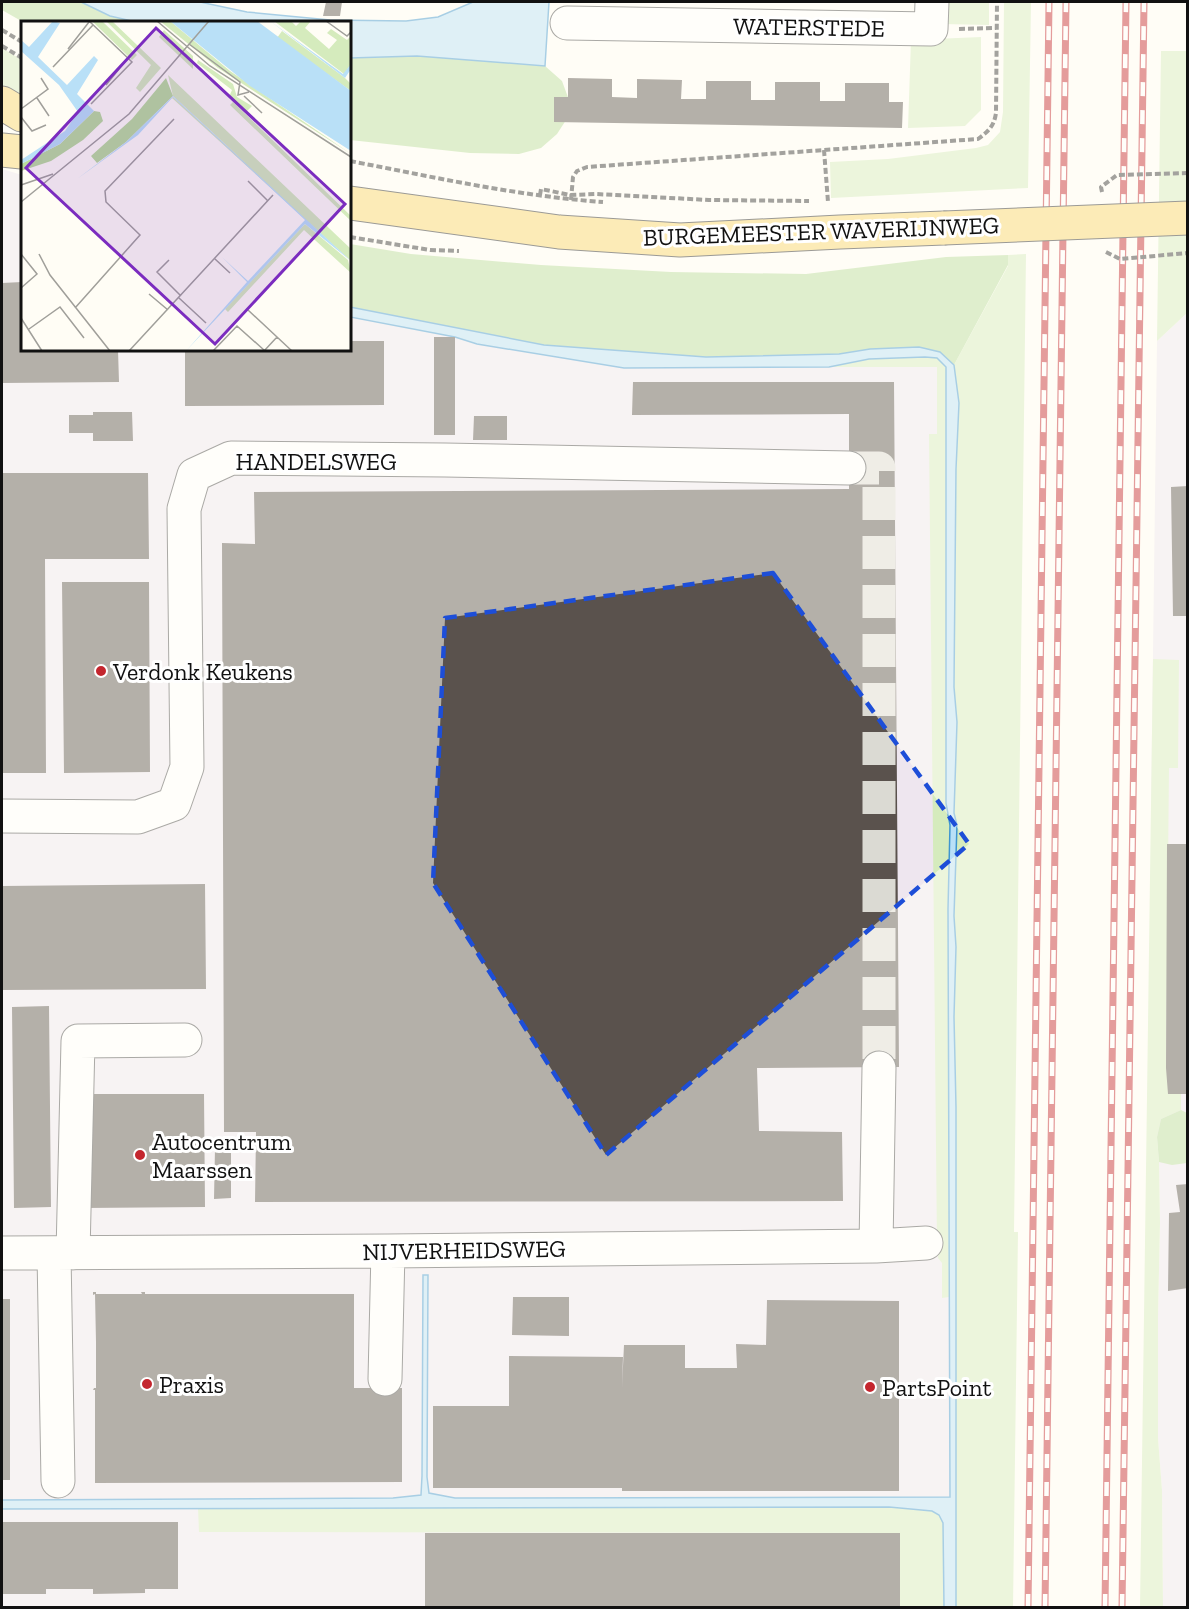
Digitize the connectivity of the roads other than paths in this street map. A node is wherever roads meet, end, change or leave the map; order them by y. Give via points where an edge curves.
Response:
1 (751, 2) edge
2 (932, 2) edge
3 (567, 23) dead end
4 (659, 24) junction
5 (2, 103) edge
6 (21, 114) edge
7 (2, 150) edge
8 (21, 152) edge
9 (351, 203) edge
10 (1188, 218) edge
11 (849, 468) tunnel mouth
12 (2, 816) edge
13 (185, 1040) dead end
14 (879, 1068) tunnel mouth
15 (926, 1244) dead end
16 (876, 1246) junction
17 (388, 1251) junction
18 (2, 1253) edge
19 (64, 1253) junction
20 (385, 1379) dead end
21 (58, 1481) dead end

1 - 4 street, WATERSTEDE
2 - 4 street, WATERSTEDE via 931,29
3 - 4 street, WATERSTEDE
5 - 6 main road
7 - 8 main road
9 - 10 main road, BURGEMEESTER WAVERIJNWEG, bridge via 558,232 680,240
11 - 12 street, HANDELSWEG via 231,458 194,475 184,509 187,767 174,804 138,817
13 - 19 street via 78,1041
14 - 16 street
15 - 16 street, NIJVERHEIDSWEG
16 - 17 street, NIJVERHEIDSWEG
17 - 19 street, NIJVERHEIDSWEG
17 - 20 street
18 - 19 street, NIJVERHEIDSWEG
19 - 21 street

